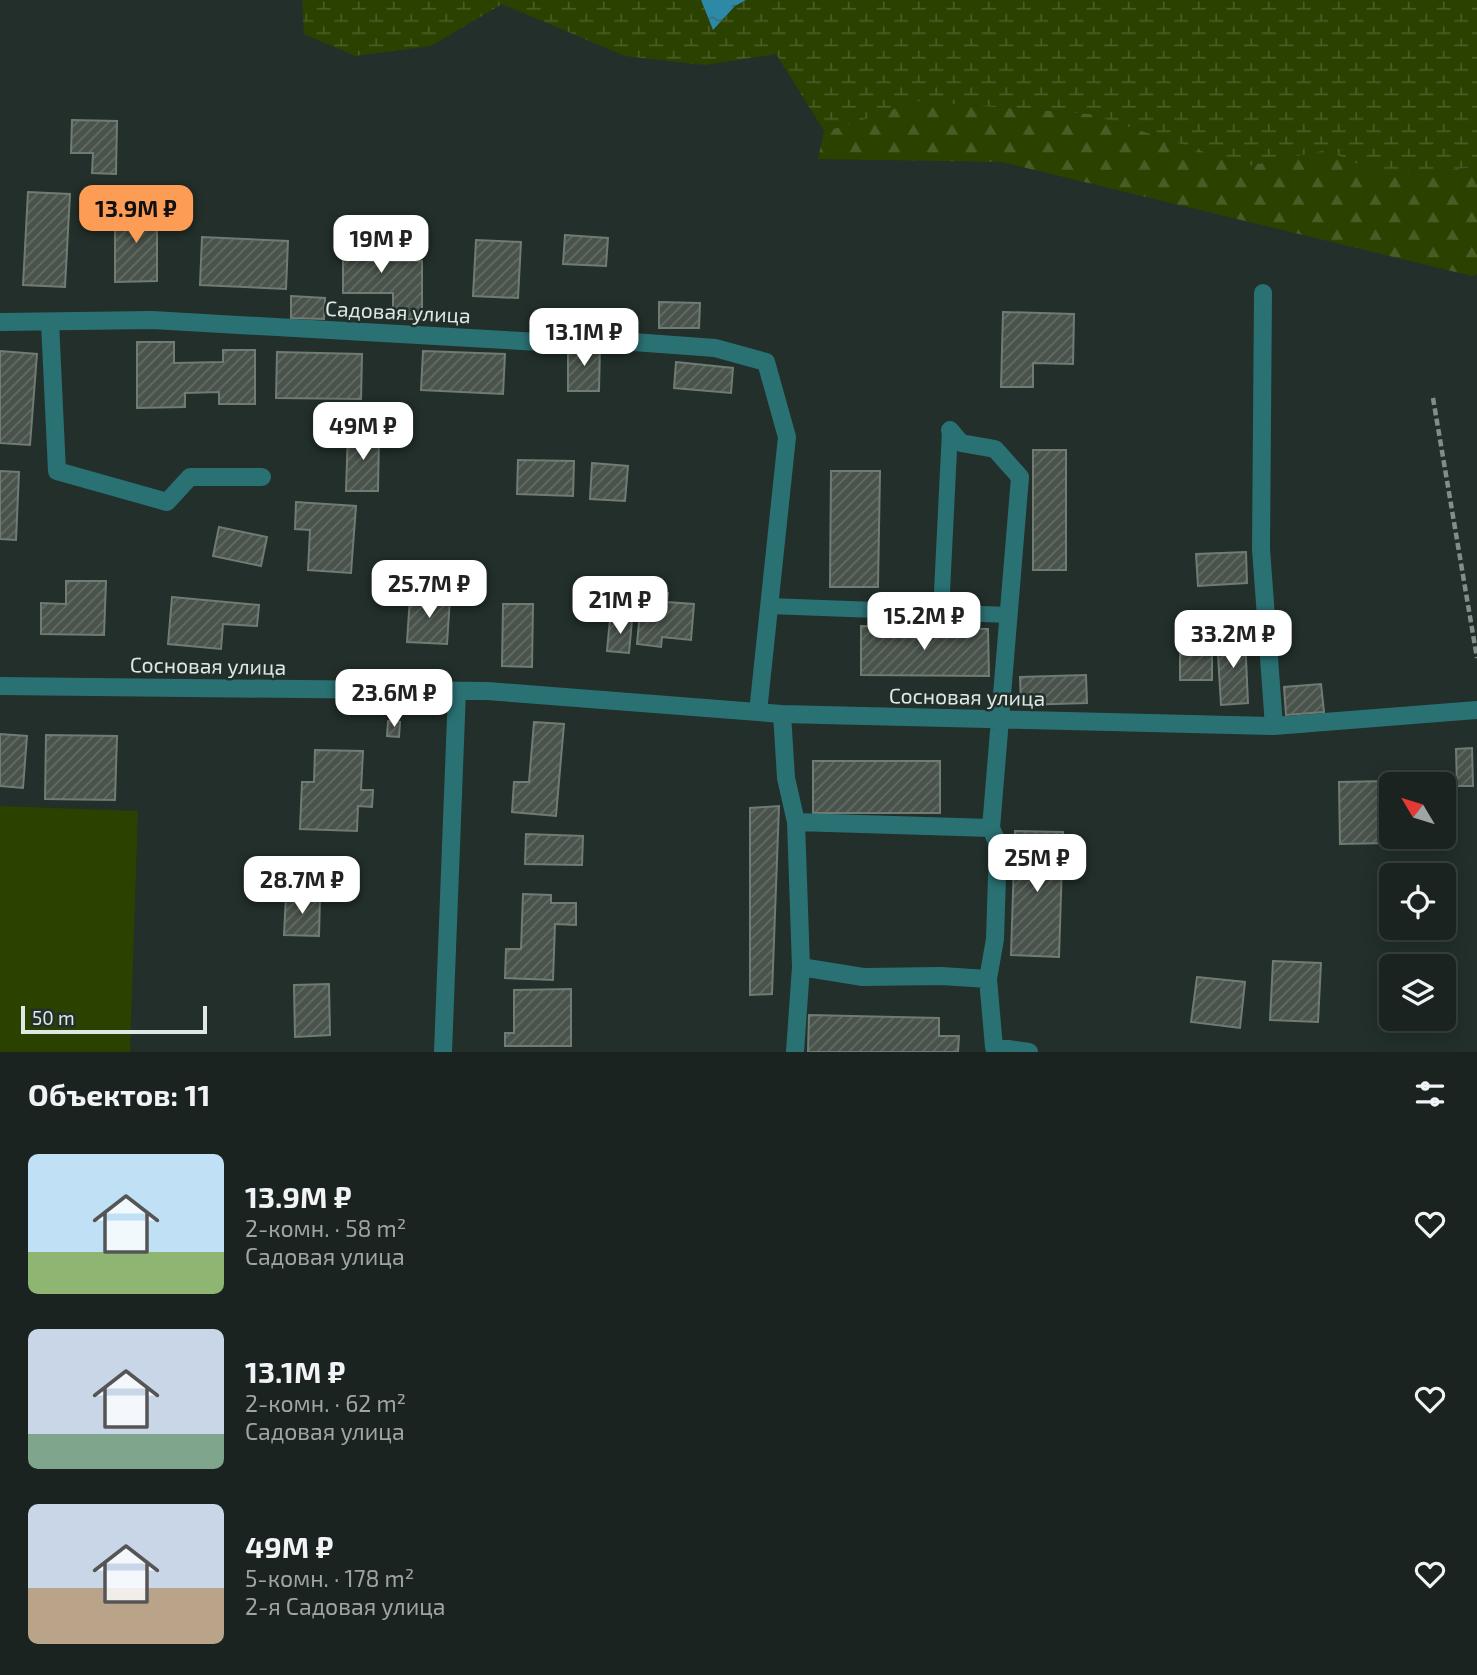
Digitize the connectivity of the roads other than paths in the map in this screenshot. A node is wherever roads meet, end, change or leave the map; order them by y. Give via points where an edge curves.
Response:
1 (1263, 293) dead end
2 (0, 322) edge
3 (50, 323) junction
4 (950, 430) joint
5 (262, 477) dead end
6 (769, 606) junction
7 (941, 612) junction
8 (1009, 615) junction
9 (0, 686) edge
10 (457, 691) junction
11 (1477, 710) edge
12 (758, 712) junction
13 (782, 714) junction
14 (1000, 719) junction
15 (1274, 726) junction
16 (796, 822) junction
17 (991, 828) junction
18 (801, 967) junction
19 (988, 979) junction
20 (994, 1049) edge
21 (443, 1052) edge
22 (795, 1052) edge
23 (1029, 1052) edge

1 - 15 street via 1261,549
2 - 3 street, Садовая улица
3 - 5 street via 57,471 167,502 190,477
3 - 6 street, Садовая улица via 152,320 539,342 576,325 607,329 633,342 715,348 766,362 787,437
4 - 7 lane
4 - 8 street via 961,443 995,449 1020,477
6 - 7 lane
6 - 12 street, Садовая улица
7 - 8 lane
8 - 14 street
9 - 10 street, Сосновая улица
10 - 12 street, Сосновая улица
10 - 21 street
11 - 15 street, Сосновая улица
12 - 13 street, Сосновая улица
13 - 14 street, Сосновая улица
13 - 16 street via 786,778
14 - 15 street, Сосновая улица
14 - 17 street
16 - 17 street
16 - 18 street
17 - 19 street via 998,845 995,939
18 - 19 street via 863,977
18 - 22 street
19 - 20 street
20 - 23 street

